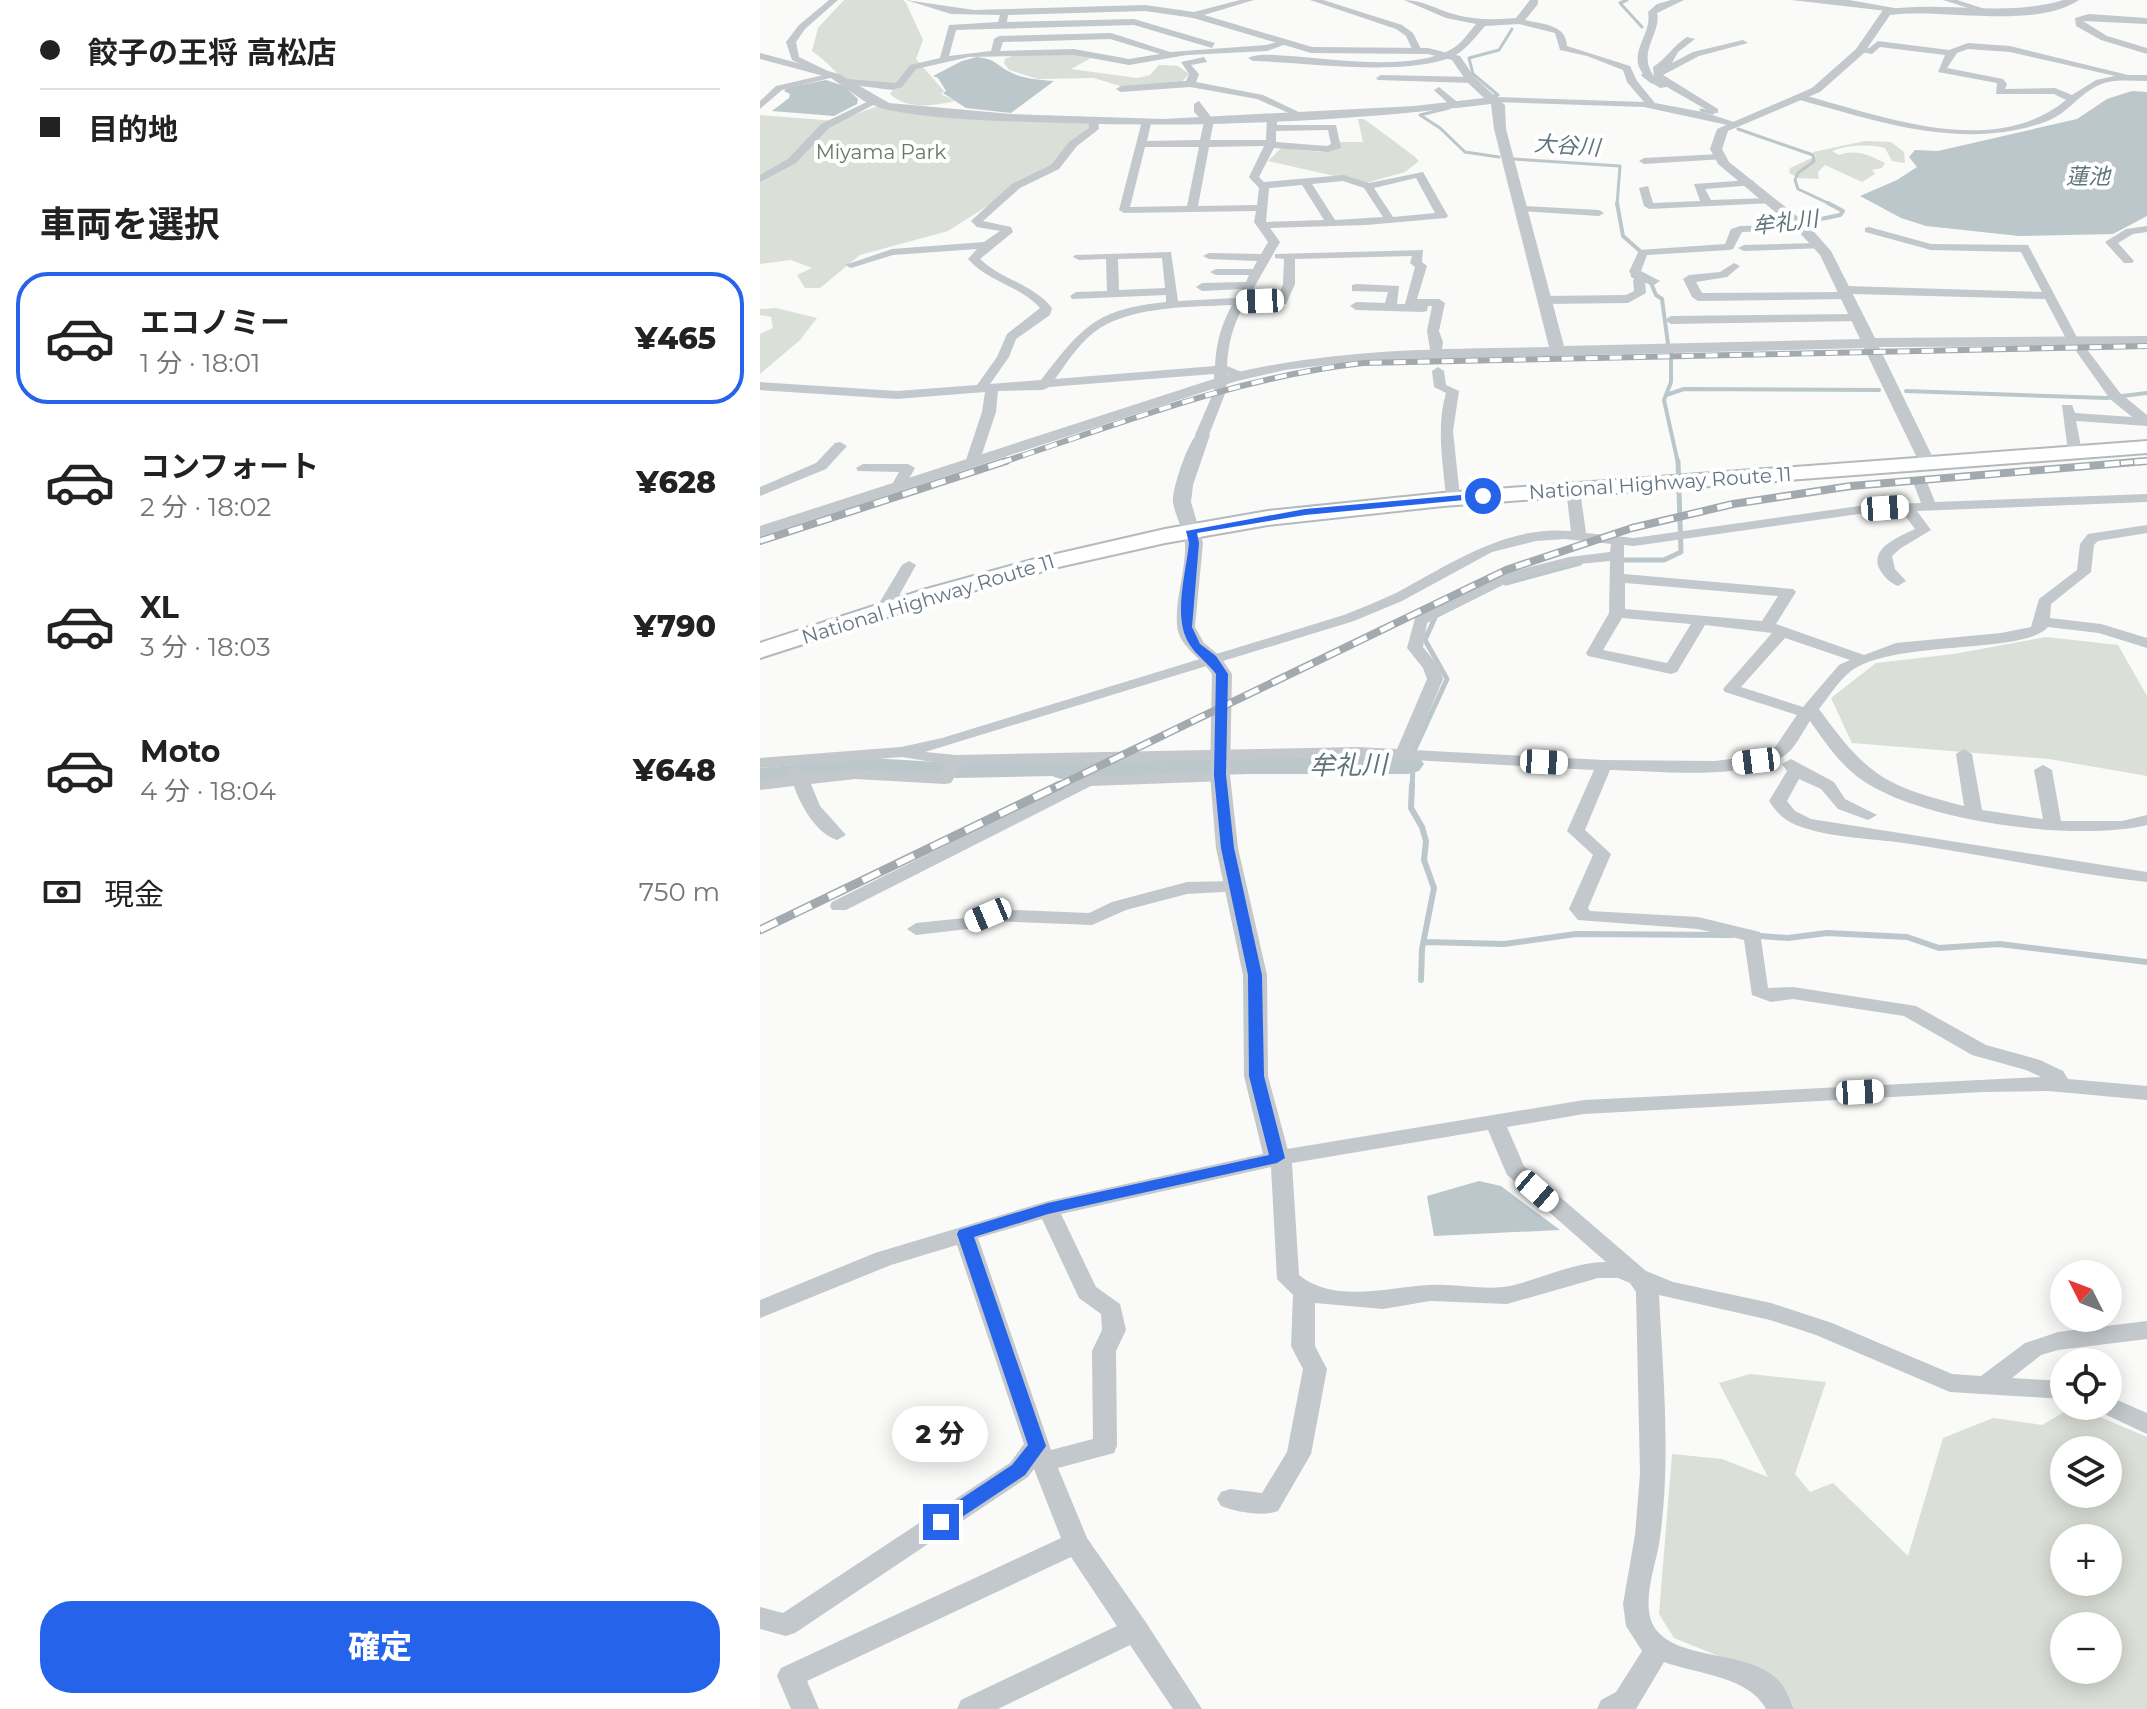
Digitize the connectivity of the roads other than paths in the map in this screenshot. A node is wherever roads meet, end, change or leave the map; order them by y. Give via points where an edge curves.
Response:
1 (834, 0) edge
2 (910, 0) edge
3 (988, 0) edge
4 (1210, 0) edge
5 (1250, 0) edge
6 (1314, 0) edge
7 (1408, 0) edge
8 (1534, 0) edge
9 (1680, 0) edge
10 (1795, 0) edge
11 (1947, 0) edge
12 (2074, 0) edge
13 (1932, 3) edge
14 (1174, 5) edge
15 (1140, 8) junction
16 (1896, 9) junction
17 (1981, 9) junction
18 (1006, 12) junction
19 (1194, 15) junction
20 (1519, 21) junction
21 (2147, 21) edge
22 (1134, 22) junction
23 (1104, 23) junction
24 (1482, 23) junction
25 (1002, 25) junction
26 (1647, 30) junction
27 (1101, 36) junction
28 (1690, 39) dead end
29 (1284, 43) junction
30 (1743, 43) dead end
31 (1665, 46) junction
32 (1229, 50) junction
33 (1417, 51) junction
34 (1860, 51) junction
35 (2147, 51) edge
36 (995, 53) junction
37 (1952, 53) junction
38 (1169, 54) junction
39 (1448, 54) junction
40 (760, 56) edge
41 (944, 59) junction
42 (836, 77) junction
43 (1649, 77) junction
44 (1381, 78) dead end
45 (2133, 78) junction
46 (2147, 78) edge
47 (1471, 80) junction
48 (1190, 84) junction
49 (1668, 86) junction
50 (1121, 89) dead end
51 (1439, 90) dead end
52 (1803, 98) junction
53 (2075, 100) junction
54 (1490, 101) junction
55 (1649, 101) junction
56 (874, 102) junction
57 (1457, 103) junction
58 (1199, 104) dead end
59 (760, 106) edge
60 (1300, 115) junction
61 (1709, 115) junction
62 (1093, 120) junction
63 (1209, 121) junction
64 (1272, 122) junction
65 (1146, 123) junction
66 (1732, 123) junction
67 (1141, 144) junction
68 (1205, 144) junction
69 (1271, 144) junction
70 (1720, 157) junction
71 (1644, 161) dead end
72 (760, 179) edge
73 (1306, 182) junction
74 (1750, 183) junction
75 (1262, 185) junction
76 (1368, 186) junction
77 (1644, 188) dead end
78 (1769, 201) junction
79 (1707, 203) junction
80 (1260, 208) junction
81 (1192, 209) junction
82 (1522, 209) junction
83 (1599, 213) dead end
84 (1390, 220) junction
85 (1331, 222) junction
86 (1262, 225) junction
87 (1803, 228) junction
88 (2147, 229) edge
89 (1869, 230) dead end
90 (1145, 240) dead end
91 (987, 245) junction
92 (1821, 246) junction
93 (1744, 248) dead end
94 (1144, 254) junction
95 (1290, 255) junction
96 (1112, 256) junction
97 (1209, 256) dead end
98 (1079, 257) dead end
99 (1264, 257) junction
100 (2128, 261) dead end
101 (851, 265) dead end
102 (1734, 266) dead end
103 (1216, 272) dead end
104 (1255, 272) junction
105 (1723, 275) junction
106 (1249, 285) junction
107 (1202, 287) dead end
108 (1171, 291) junction
109 (1847, 292) junction
110 (1113, 294) junction
111 (1076, 296) dead end
112 (2049, 296) junction
113 (1734, 297) junction
114 (1545, 300) junction
115 (1239, 302) junction
116 (1173, 307) junction
117 (1390, 307) junction
118 (1438, 308) junction
119 (1859, 318) junction
120 (1671, 320) dead end
121 (2147, 341) edge
122 (1870, 343) junction
123 (2078, 347) junction
124 (1558, 351) junction
125 (1437, 363) junction
126 (1221, 376) junction
127 (760, 386) edge
128 (1043, 386) junction
129 (986, 388) junction
130 (2144, 422) edge
131 (1202, 435) joint
132 (840, 446) dead end
133 (2147, 447) edge
134 (2075, 452) junction
135 (972, 463) junction
136 (863, 468) dead end
137 (1924, 472) junction
138 (897, 488) junction
139 (1573, 490) junction
140 (760, 492) edge
141 (1453, 497) junction
142 (2147, 498) edge
143 (1929, 505) junction
144 (1905, 506) junction
145 (2147, 529) edge
146 (1191, 531) junction
147 (760, 532) edge
148 (1579, 537) junction
149 (1618, 559) junction
150 (909, 565) dead end
151 (1898, 581) dead end
152 (883, 610) junction
153 (1617, 613) junction
154 (1701, 620) junction
155 (2041, 622) junction
156 (1774, 629) junction
157 (2147, 643) edge
158 (760, 651) edge
159 (1212, 659) junction
160 (1864, 660) junction
161 (1808, 711) junction
162 (1781, 751) junction
163 (901, 752) junction
164 (1403, 754) junction
165 (1964, 754) dead end
166 (761, 760) edge
167 (956, 761) junction
168 (788, 762) junction
169 (1604, 765) junction
170 (1220, 769) junction
171 (2043, 770) dead end
172 (1796, 771) junction
173 (802, 779) junction
174 (760, 785) edge
175 (1974, 813) junction
176 (1868, 815) dead end
177 (2147, 820) edge
178 (2053, 824) junction
179 (1830, 828) junction
180 (837, 835) dead end
181 (1924, 848) dead end
182 (2147, 877) edge
183 (1234, 887) junction
184 (839, 906) dead end
185 (916, 929) dead end
186 (2061, 1085) junction
187 (2147, 1093) edge
188 (1495, 1123) junction
189 (1279, 1158) junction
190 (1048, 1209) junction
191 (965, 1234) junction
192 (1637, 1276) junction
193 (1304, 1292) junction
194 (760, 1309) edge
195 (2147, 1330) edge
196 (1987, 1384) junction
197 (2050, 1389) edge
198 (2122, 1412) edge
199 (2147, 1424) edge
200 (1040, 1454) junction
201 (1230, 1499) dead end
202 (1076, 1543) junction
203 (760, 1618) edge
204 (1136, 1629) junction
205 (1658, 1648) junction
206 (805, 1709) edge
207 (971, 1709) edge
208 (1188, 1709) edge
209 (1611, 1709) edge
210 (1780, 1709) edge

1 - 42 street via 791,42 795,58
2 - 18 street via 951,11
3 - 18 street via 1007,6
4 - 14 street
5 - 19 street
6 - 33 street via 1399,27
7 - 24 street
8 - 20 street
9 - 26 street via 1652,12 1654,20
10 - 16 street
11 - 17 street
12 - 17 street via 2034,10
13 - 16 street
13 - 17 street
14 - 15 street
14 - 19 street
15 - 18 street
15 - 22 street
16 - 34 street via 1882,17
18 - 25 street
19 - 29 street
20 - 24 street
20 - 55 street via 1558,31 1569,51 1627,68
21 - 35 street via 2078,20 2104,38
22 - 23 street
22 - 32 street
23 - 25 street
23 - 27 street
24 - 39 street
25 - 41 street via 952,27
26 - 31 street
26 - 43 street via 1642,64
27 - 36 street via 999,39
27 - 38 street
28 - 31 street
29 - 32 street
29 - 33 street via 1328,51
30 - 49 street via 1666,67 1658,74
31 - 43 street via 1668,62
32 - 38 street
33 - 39 street
34 - 37 street via 1872,51 1878,44
34 - 52 street
36 - 38 street via 1074,52 1129,62
36 - 41 street
37 - 45 street via 1983,45
37 - 53 street via 1941,70 2000,81 1999,92 2055,91
39 - 47 street
39 - 48 street via 1392,62 1204,60 1184,64 1194,74
40 - 42 street
41 - 42 street via 913,67 892,87
42 - 56 street
42 - 59 street via 779,88
43 - 49 street
44 - 47 street
45 - 46 street
45 - 53 street via 2101,82
47 - 54 street
48 - 50 street
48 - 60 street via 1260,97
49 - 55 street
49 - 61 street via 1717,112
51 - 57 street
52 - 53 street via 1892,124 1966,134 2038,121
52 - 66 street
54 - 55 street
54 - 57 street
54 - 82 street
55 - 61 street
56 - 62 street via 1011,118
56 - 72 street via 825,126 792,161
57 - 60 street
58 - 63 street via 1199,112
60 - 64 street
61 - 66 street
62 - 65 street
62 - 91 street via 1094,129 1055,167 1016,186 977,221 1007,229
63 - 64 street
63 - 65 street
63 - 68 street
64 - 69 street
64 - 69 street via 1332,127 1337,146
65 - 67 street
66 - 70 street via 1718,137
67 - 68 street
67 - 81 street via 1124,210
68 - 69 street
68 - 81 street
69 - 75 street via 1254,177
70 - 71 street
70 - 74 street
73 - 75 street
73 - 76 street via 1344,178
73 - 85 street
74 - 78 street
74 - 79 street via 1698,186
75 - 80 street
76 - 84 street
76 - 84 street via 1419,174 1442,216
77 - 79 street via 1649,206
78 - 79 street
78 - 87 street
80 - 81 street
80 - 86 street
82 - 83 street
82 - 114 street
84 - 85 street
85 - 86 street
86 - 99 street via 1274,242
87 - 92 street
87 - 114 street via 1740,229 1729,247 1643,252 1635,272 1649,279 1639,280 1640,293 1628,299
88 - 100 street via 2111,242
89 - 112 street via 1931,247 2024,248
90 - 94 street
91 - 101 street via 892,252
91 - 129 street via 974,259 985,272 1034,296 1046,312 1011,337
92 - 93 street
92 - 109 street
94 - 96 street
94 - 108 street via 1167,254
95 - 99 street
95 - 115 street via 1291,277 1282,301
95 - 118 street via 1419,252 1416,263 1421,266 1410,302 1439,303
96 - 98 street
96 - 110 street
97 - 99 street
99 - 104 street
102 - 105 street
103 - 104 street
104 - 106 street
105 - 113 street
105 - 113 street via 1689,279 1698,297
106 - 107 street
106 - 115 street
108 - 110 street
108 - 116 street
109 - 112 street
109 - 113 street
109 - 119 street
110 - 111 street
112 - 123 street
114 - 124 street
115 - 116 street
115 - 126 street via 1222,347
116 - 128 street via 1117,314 1094,325
117 - 117 street via 1356,291 1395,289
117 - 118 street
118 - 125 street via 1433,331
119 - 120 street
119 - 122 street
121 - 123 street
122 - 123 street
122 - 124 street
122 - 137 street
123 - 130 street
124 - 125 street
125 - 126 street via 1314,361
125 - 141 street via 1440,387 1453,391 1445,413 1445,440
126 - 128 street
126 - 131 street
126 - 135 street
127 - 129 street via 878,395
128 - 129 street
129 - 135 street via 989,412
130 - 134 street via 2068,412
131 - 146 street via 1182,502
132 - 140 street via 821,466
133 - 134 highway, National Highway Route 11
134 - 137 highway, National Highway Route 11
135 - 138 street
136 - 138 street via 908,468
137 - 139 highway, National Highway Route 11
137 - 143 street
138 - 147 street
139 - 141 highway, National Highway Route 11
139 - 148 street
141 - 146 highway, National Highway Route 11 via 1305,512
142 - 143 street
143 - 144 street
144 - 149 street via 1682,536
144 - 151 street via 1924,530 1886,553 1885,570
145 - 155 street via 2093,537 2087,544 2084,572 2044,602
146 - 152 highway, National Highway Route 11 via 1031,566
146 - 159 street via 1186,627 1196,646
148 - 149 street
148 - 159 street via 1506,542 1377,608
149 - 153 street
149 - 156 street via 1788,592
149 - 164 street via 1569,561 1508,577 1420,621 1415,648 1435,679
150 - 152 street
152 - 158 highway, National Highway Route 11
153 - 154 street
153 - 154 street via 1594,653 1671,669
154 - 156 street
155 - 157 street via 2101,629
155 - 160 street via 2036,631 1896,648
156 - 160 street
156 - 161 street via 1731,689
159 - 163 street
159 - 170 street via 1222,674
160 - 161 street via 1845,668
161 - 162 street
161 - 175 street via 1870,778 1899,793
162 - 169 street via 1756,761 1715,766
162 - 172 street
163 - 167 street
163 - 168 street
164 - 169 street
164 - 170 street
165 - 175 street
166 - 168 street
167 - 170 street
167 - 173 street via 945,779 882,773
168 - 173 street
169 - 186 street via 1576,831 1602,854 1578,909 1585,916 1698,923 1753,936 1759,991 1909,1010 1979,1050 2056,1076
170 - 183 street
170 - 184 street via 1088,781
171 - 178 street
172 - 176 street via 1828,786 1842,807
172 - 179 street via 1778,801 1784,813
173 - 174 street
173 - 180 street via 810,805
175 - 178 street
177 - 178 street via 2085,829
179 - 181 street
179 - 182 street
183 - 185 street via 1187,888 1092,919 988,915 968,923
183 - 189 street via 1255,975 1256,1076
186 - 187 street
186 - 188 street via 1584,1107
188 - 189 street
188 - 192 street via 1515,1170
189 - 190 street
189 - 193 street via 1288,1279
190 - 191 street
190 - 200 street via 1087,1292 1112,1310 1114,1330 1104,1351 1105,1446
191 - 194 street via 883,1259
191 - 200 street
192 - 193 street via 1598,1270 1507,1295 1430,1293 1383,1300
192 - 196 street via 1669,1290 1824,1329 1950,1383
192 - 205 street via 1647,1291 1653,1445 1637,1606 1639,1628
193 - 201 street via 1303,1346 1315,1369 1299,1454 1269,1504
195 - 196 street via 2033,1349
196 - 197 street
198 - 199 street
200 - 202 street
200 - 203 street via 786,1625
202 - 204 street
202 - 206 street via 791,1676
204 - 207 street
204 - 208 street
205 - 209 street via 1626,1701
205 - 210 street via 1749,1676

